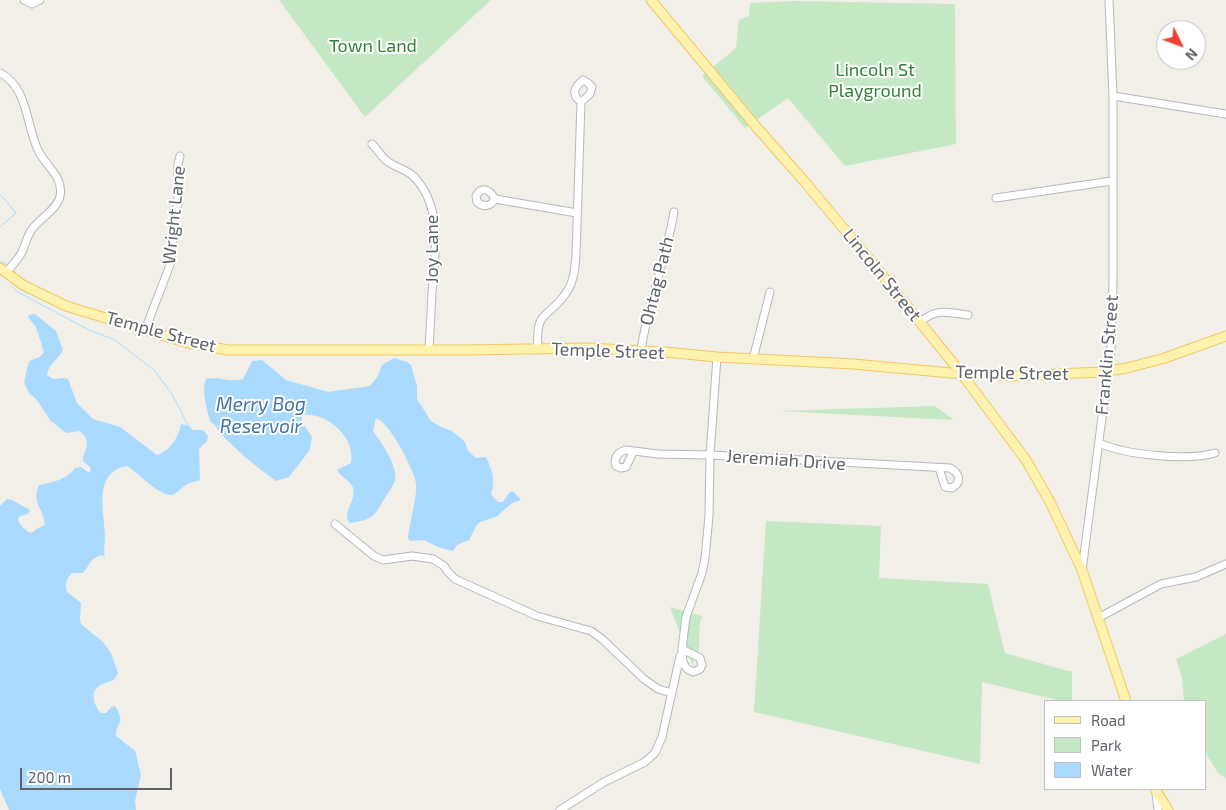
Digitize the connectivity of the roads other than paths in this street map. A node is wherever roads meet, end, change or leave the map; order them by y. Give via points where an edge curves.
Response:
1 (24, 0) edge
2 (40, 0) edge
3 (651, 0) edge
4 (1109, 0) edge
5 (0, 73) edge
6 (1112, 96) junction
7 (581, 102) dead end
8 (1226, 114) edge
9 (372, 144) dead end
10 (180, 156) dead end
11 (1112, 181) junction
12 (996, 198) dead end
13 (495, 199) dead end
14 (674, 212) dead end
15 (577, 213) junction
16 (3, 271) edge
17 (770, 292) dead end
18 (968, 315) dead end
19 (920, 322) junction
20 (145, 330) junction
21 (1226, 336) edge
22 (538, 348) junction
23 (429, 350) junction
24 (641, 350) junction
25 (717, 357) junction
26 (752, 359) junction
27 (1109, 371) junction
28 (961, 373) junction
29 (1099, 443) junction
30 (633, 452) dead end
31 (1215, 453) dead end
32 (710, 455) junction
33 (938, 468) dead end
34 (335, 524) dead end
35 (1226, 564) edge
36 (1082, 570) junction
37 (1098, 618) junction
38 (672, 692) junction
39 (1126, 700) edge
40 (1155, 790) edge
41 (560, 810) edge
42 (1158, 810) edge
43 (1168, 810) edge

1 - 2 street via 32,4
3 - 19 main road, Lincoln Street
4 - 6 street, Franklin Street
5 - 16 street via 19,92 36,146 57,175 60,189 59,200 30,232 19,257
6 - 8 street
6 - 11 street, Franklin Street
7 - 15 street
9 - 23 street, Joy Lane via 387,160 416,178 432,206 435,264
10 - 20 street, Wright Lane via 170,264
11 - 12 street
11 - 27 street, Franklin Street via 1113,281
13 - 15 street
14 - 24 street, Ohtag Path
15 - 22 street via 573,277 566,293 540,321
16 - 20 main road, Temple Street via 66,306
17 - 26 street
18 - 19 street via 938,312
19 - 28 main road, Lincoln Street
20 - 23 main road, Temple Street via 188,343 228,350
21 - 27 main road, Temple Street via 1165,358
22 - 23 main road, Temple Street
22 - 24 main road, Temple Street
24 - 25 main road, Temple Street
25 - 26 main road, Temple Street
25 - 32 street
26 - 28 main road, Temple Street
27 - 28 main road, Temple Street via 1021,376
27 - 29 street, Franklin Street
28 - 36 main road, Lincoln Street via 1035,474
29 - 31 street via 1119,450 1159,454 1195,457
29 - 36 street, Franklin Street
30 - 32 street, Jeremiah Drive
32 - 33 street, Jeremiah Drive
32 - 38 street via 705,558 686,618
34 - 38 street via 383,560 412,556 433,559 455,579 496,598 537,616 591,631 644,679 658,689
35 - 37 street via 1196,577 1161,584
36 - 37 main road, Franklin Street
37 - 39 main road, Franklin Street
38 - 41 street via 660,742 652,756
40 - 42 street
40 - 43 main road

